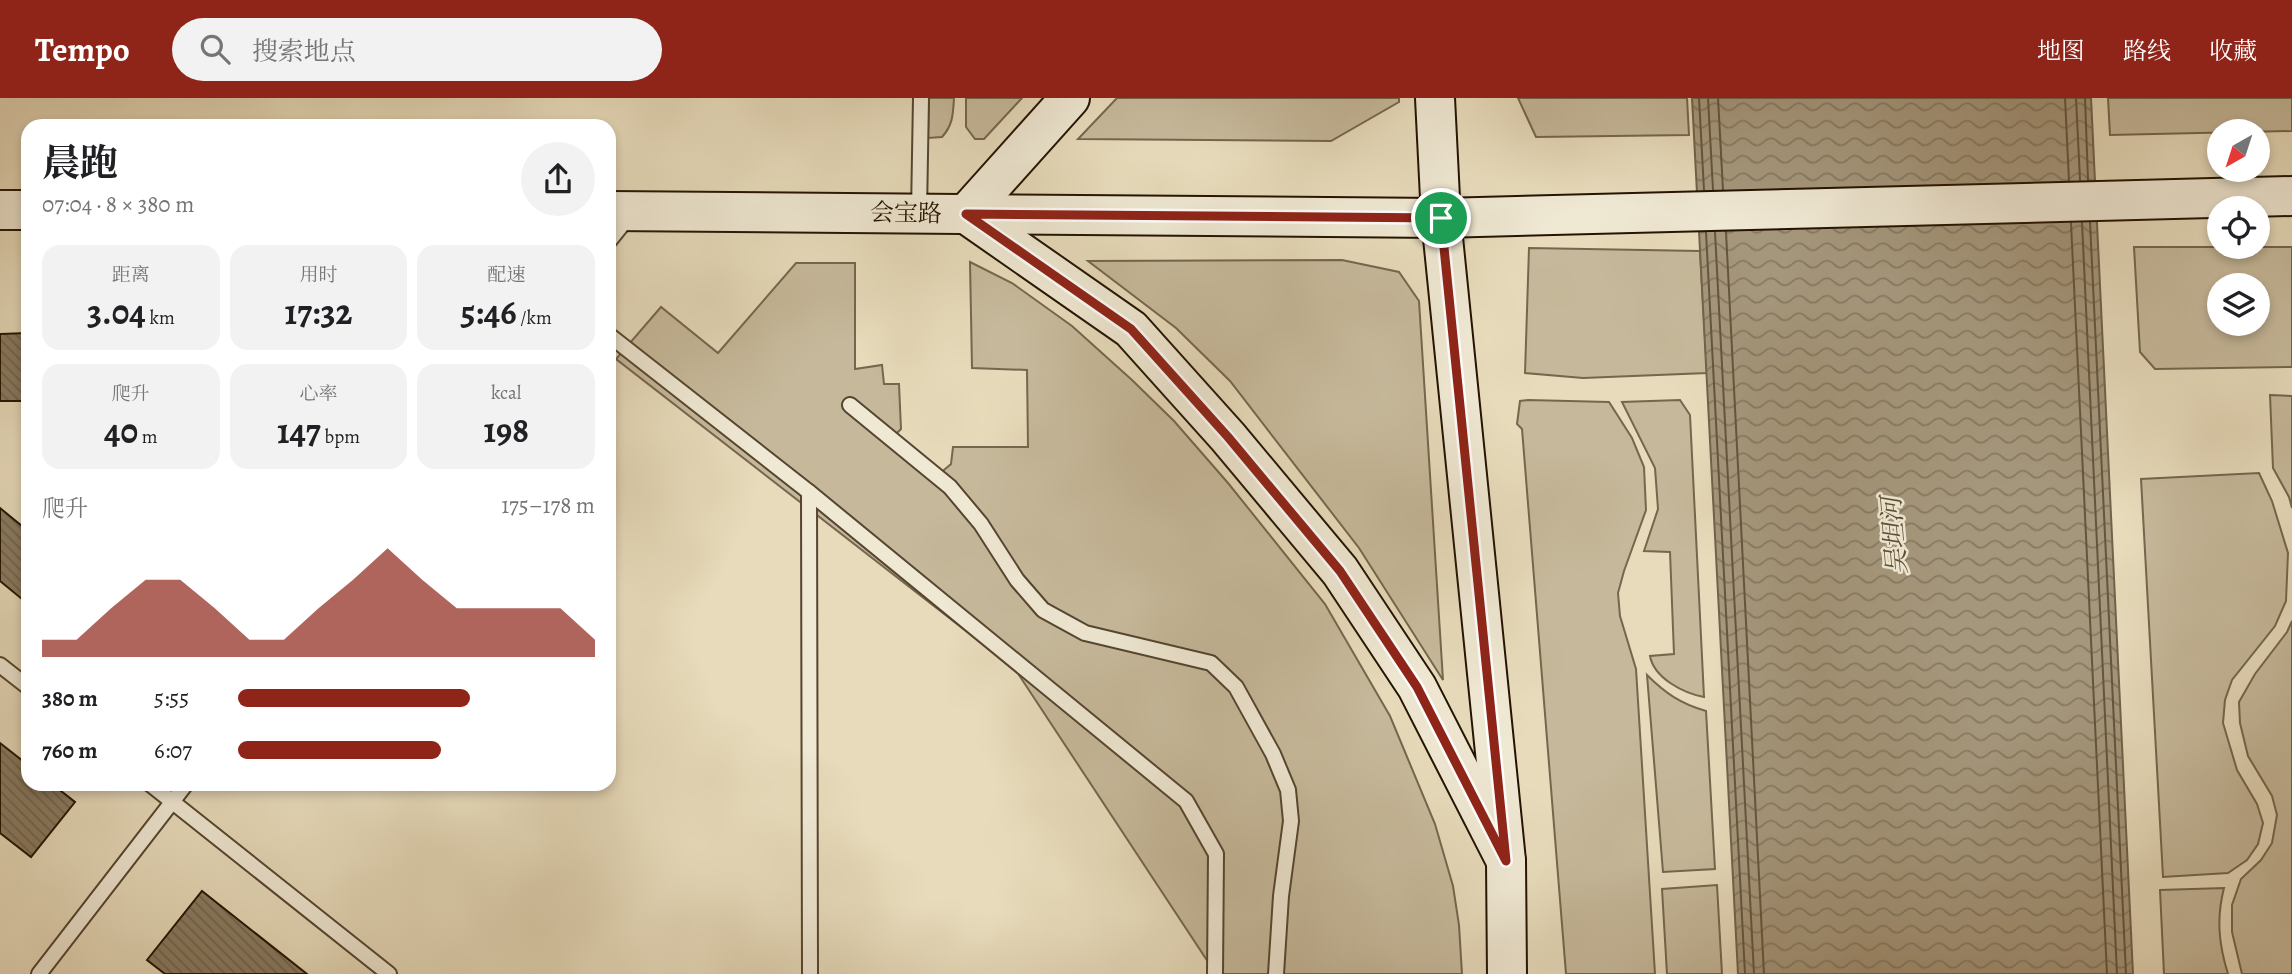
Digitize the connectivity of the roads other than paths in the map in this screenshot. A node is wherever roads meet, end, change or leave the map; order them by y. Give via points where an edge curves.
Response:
1 (920, 98) edge
2 (1070, 98) edge
3 (1434, 98) edge
4 (2292, 196) edge
5 (0, 210) edge
6 (21, 210) edge
7 (621, 211) edge
8 (919, 213) junction
9 (966, 214) junction
10 (1441, 218) junction
11 (616, 340) edge
12 (850, 405) dead end
13 (809, 492) junction
14 (0, 665) edge
15 (21, 682) edge
16 (159, 791) edge
17 (181, 791) edge
18 (172, 802) junction
19 (1506, 861) junction
20 (38, 974) edge
21 (390, 974) edge
22 (810, 974) edge
23 (1215, 974) edge
24 (1276, 974) edge
25 (1507, 974) edge

1 - 8 lane
2 - 9 main road
3 - 10 main road
4 - 10 main road, 会宝路
5 - 6 main road
7 - 8 main road, 会宝路
8 - 9 main road, 会宝路
9 - 10 main road, 会宝路
9 - 19 main road via 1131,329 1340,571 1417,687
10 - 19 main road
11 - 13 lane
12 - 24 lane via 950,487 1043,610 1085,633 1211,663 1236,687 1288,790 1291,821
13 - 22 lane
13 - 23 lane via 1186,801 1216,854
14 - 15 lane
16 - 18 lane
17 - 18 lane
18 - 20 lane
18 - 21 lane
19 - 25 main road

